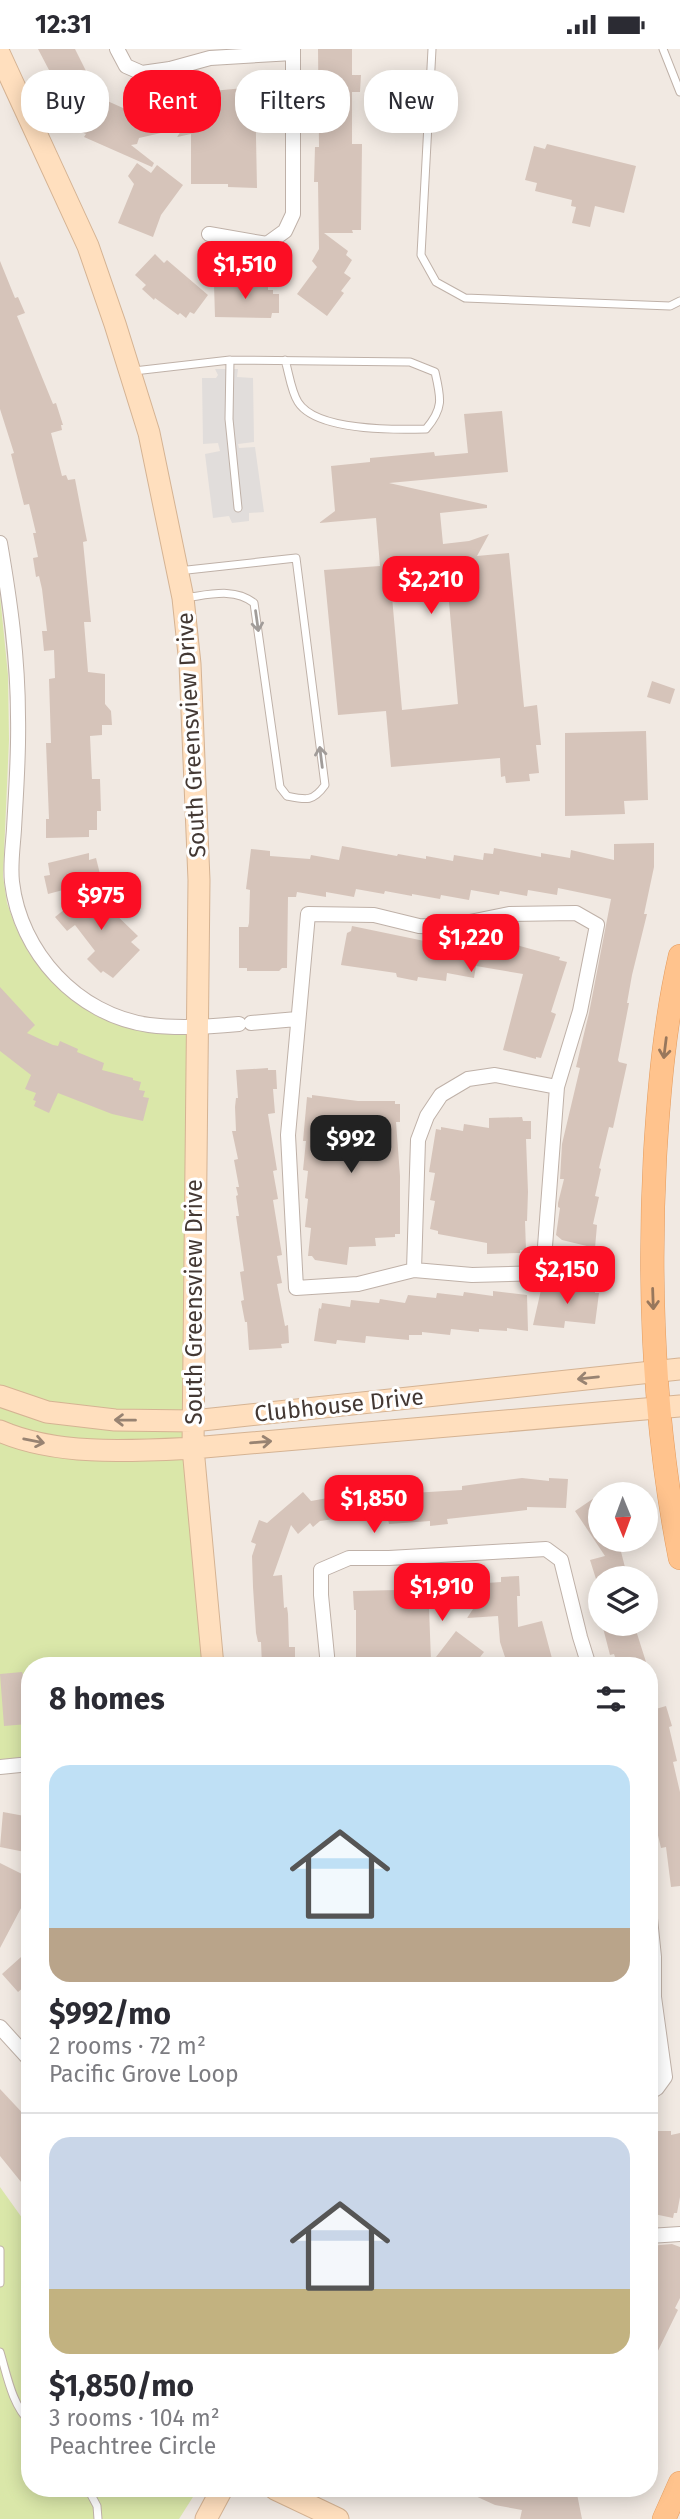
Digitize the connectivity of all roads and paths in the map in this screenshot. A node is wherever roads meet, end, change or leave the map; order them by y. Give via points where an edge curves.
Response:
1 (117, 49) edge
2 (432, 49) edge
3 (663, 49) edge
4 (293, 51) edge
5 (0, 55) edge
6 (680, 92) edge
7 (209, 235) dead end
8 (680, 301) edge
9 (230, 360) junction
10 (285, 361) junction
11 (130, 372) junction
12 (238, 508) dead end
13 (0, 543) edge
14 (177, 571) junction
15 (183, 598) junction
16 (680, 956) edge
17 (297, 1019) junction
18 (197, 1028) junction
19 (557, 1087) junction
20 (414, 1269) junction
21 (680, 1369) edge
22 (656, 1371) junction
23 (0, 1397) edge
24 (670, 1407) edge
25 (193, 1421) junction
26 (0, 1431) edge
27 (193, 1448) junction
28 (680, 1557) edge
29 (212, 1657) edge
30 (327, 1657) edge
31 (587, 1657) edge
32 (21, 1765) edge
33 (0, 1767) edge
34 (658, 2026) edge
35 (0, 2027) edge
36 (21, 2050) edge
37 (658, 2085) edge
38 (680, 2234) edge
39 (658, 2235) edge
40 (0, 2250) edge
41 (0, 2283) edge
42 (0, 2352) edge
43 (21, 2411) edge
44 (680, 2483) edge
45 (92, 2497) edge
46 (218, 2497) edge
47 (292, 2497) edge
48 (99, 2519) edge
49 (206, 2519) edge
50 (338, 2519) edge
51 (664, 2519) edge

1 - 4 street via 126,66 142,73 210,58
2 - 8 lane via 421,255 436,282 465,298 670,306
3 - 6 lane
4 - 7 street via 293,213 285,231 267,244
5 - 11 street, South Greensview Drive via 88,246
9 - 10 lane
9 - 11 lane
9 - 12 lane via 229,419
10 - 10 lane via 410,362 435,372 441,397 437,416 426,429 388,431 322,421 298,403
11 - 14 street, South Greensview Drive via 149,433
13 - 18 street via 17,691 12,880 27,935 63,984 92,1004 128,1020
14 - 15 street, South Greensview Drive
15 -> 14 lane via 234,592 254,603 280,787 286,796 304,800 317,796 325,785 296,558
15 - 18 street, South Greensview Drive via 198,867
16 -> 22 main road via 658,1106 651,1236
17 - 18 street
17 - 19 street via 309,914 374,915 445,927 509,914 576,913 597,925 580,1011
17 - 20 street via 288,1135 296,1288 358,1284
18 - 25 street, South Greensview Drive
19 - 20 street via 495,1075 468,1079 441,1095 418,1140
19 - 20 street via 543,1273 472,1275
21 - 22 street, Clubhouse Drive
22 - 24 main road
22 -> 25 street, Clubhouse Drive
25 -> 23 street, Clubhouse Drive via 115,1420 47,1412
27 -> 24 street, Clubhouse Drive
24 - 28 main road
25 - 27 street, South Greensview Drive
26 -> 27 street, Clubhouse Drive via 69,1447 130,1451
27 - 29 street, South Greensview Drive
30 - 31 street via 321,1570 349,1558 546,1549 561,1560
32 - 33 street
34 - 37 street via 665,2077
35 - 36 street
38 - 39 street
40 - 41 lane
42 - 43 lane
44 - 51 main road
45 - 48 lane
46 - 49 street
47 - 50 street

